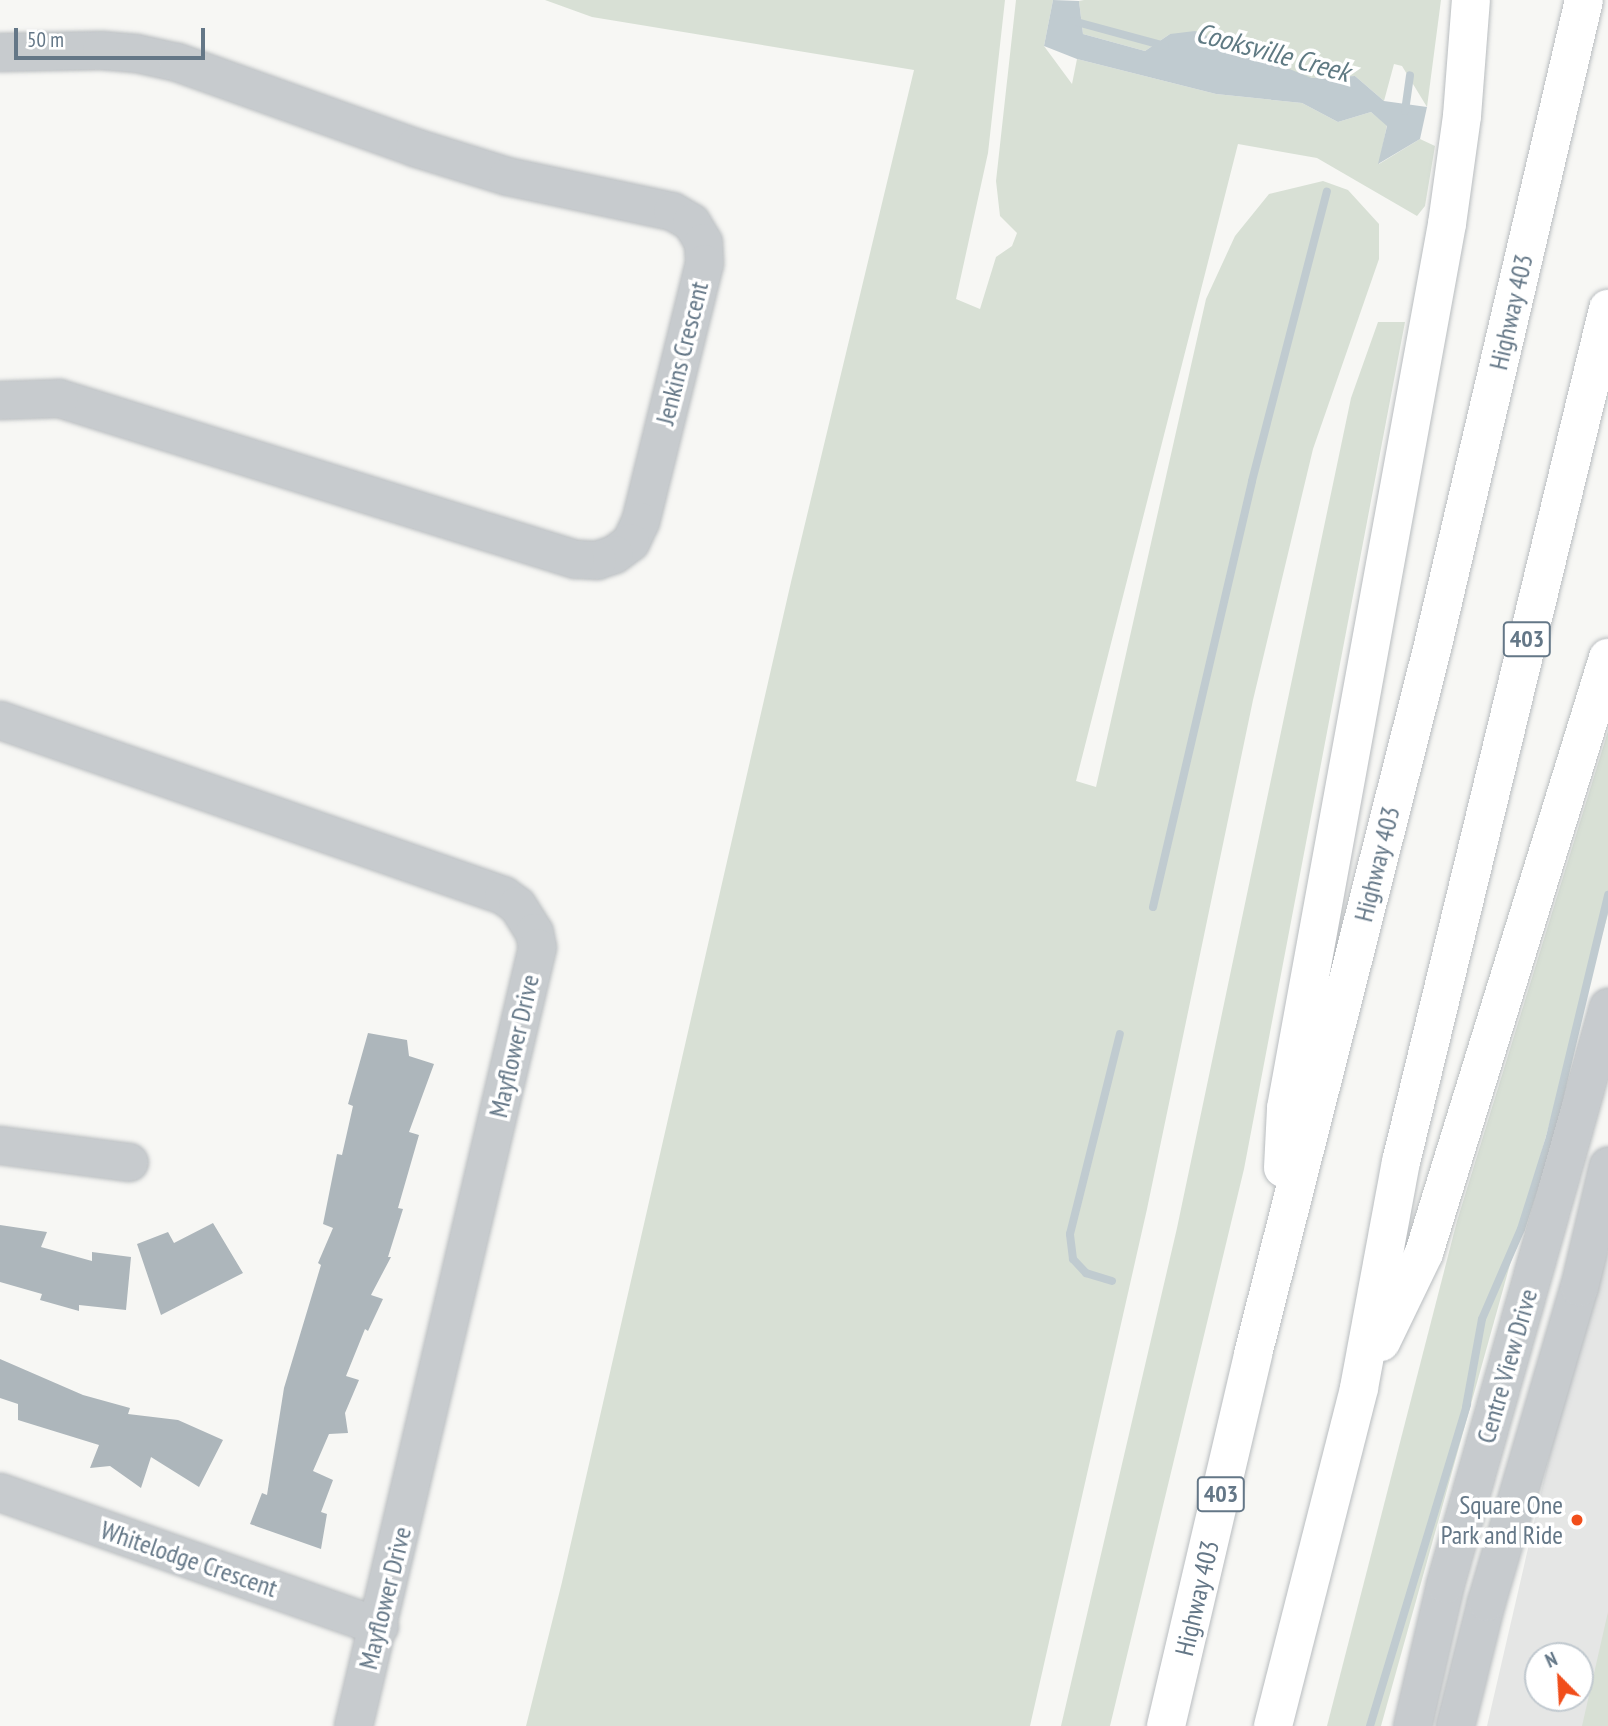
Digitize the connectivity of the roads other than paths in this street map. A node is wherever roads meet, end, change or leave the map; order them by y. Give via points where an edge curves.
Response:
1 (1471, 0) edge
2 (1584, 0) edge
3 (0, 52) edge
4 (1608, 309) edge
5 (0, 400) edge
6 (1608, 658) edge
7 (0, 720) edge
8 (1608, 1007) edge
9 (0, 1144) edge
10 (129, 1162) dead end
11 (1608, 1165) edge
12 (1277, 1262) junction
13 (1359, 1388) junction
14 (0, 1492) edge
15 (379, 1626) junction
16 (353, 1726) edge
17 (1167, 1726) edge
18 (1273, 1726) edge
19 (1412, 1726) edge
20 (1455, 1726) edge

1 - 12 highway via 1447,224 1286,1108
2 - 12 highway, Highway 403 / 403 via 1433,645
3 - 5 street, Jenkins Crescent via 101,50 177,62 507,176 673,211 691,222 703,242 704,263 640,521 630,542 597,560 575,559 59,398
4 - 13 highway, 403 via 1401,1162
6 - 13 highway via 1424,1253
7 - 15 street, Mayflower Drive via 503,895 517,905 534,932 537,947
8 - 19 street, Centre View Drive via 1446,1584
9 - 10 street
11 - 20 street, Centre View Drive via 1579,1287 1486,1602
12 - 17 highway, Highway 403 / 403
13 - 18 highway, 403
14 - 15 street, Whitelodge Crescent
15 - 16 street, Mayflower Drive

